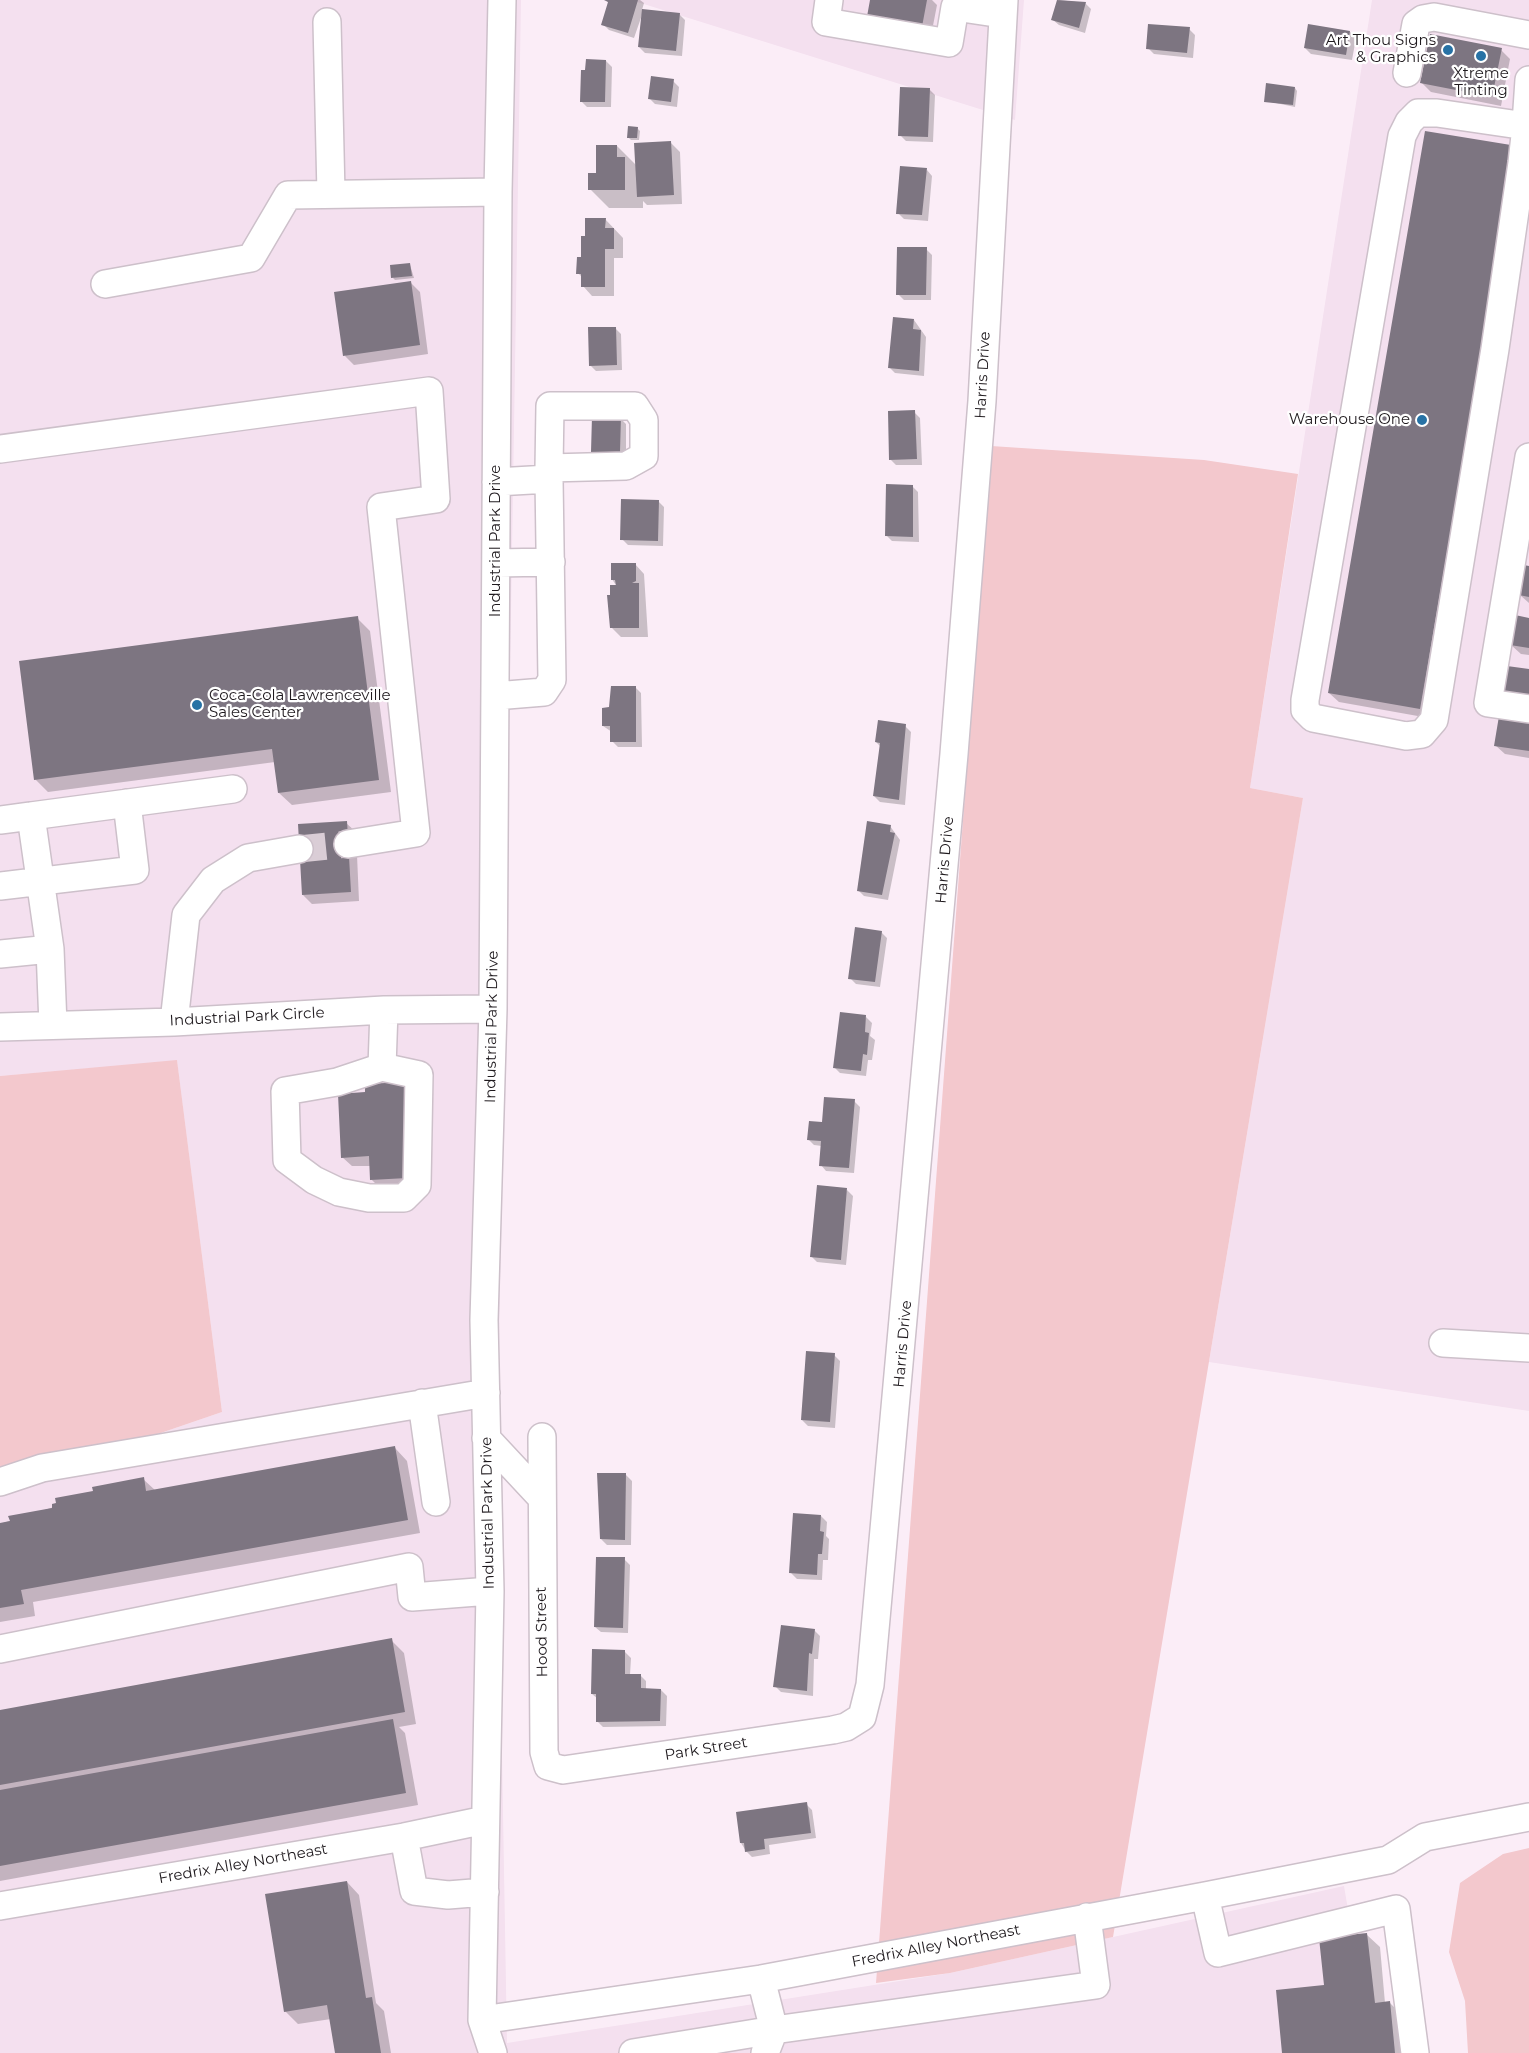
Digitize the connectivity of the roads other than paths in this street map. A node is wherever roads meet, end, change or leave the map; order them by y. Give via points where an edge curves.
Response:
1 (502, 0) edge
2 (829, 0) edge
3 (955, 3) edge
4 (1003, 7) edge
5 (846, 12) edge
6 (327, 22) dead end
7 (1529, 35) edge
8 (1407, 73) dead end
9 (1529, 80) edge
10 (1526, 126) junction
11 (498, 192) junction
12 (331, 194) junction
13 (105, 284) dead end
14 (0, 449) edge
15 (1529, 456) edge
16 (496, 482) junction
17 (551, 562) junction
18 (496, 563) junction
19 (495, 696) junction
20 (1529, 710) edge
21 (233, 789) dead end
22 (127, 803) junction
23 (31, 816) junction
24 (0, 820) edge
25 (348, 843) tunnel mouth
26 (299, 849) tunnel mouth
27 (40, 881) junction
28 (0, 886) edge
29 (50, 949) junction
30 (0, 954) edge
31 (493, 1009) junction
32 (384, 1010) junction
33 (174, 1022) junction
34 (53, 1025) junction
35 (0, 1027) edge
36 (382, 1067) junction
37 (1443, 1343) dead end
38 (1529, 1348) edge
39 (486, 1393) junction
40 (422, 1403) junction
41 (542, 1437) dead end
42 (486, 1438) junction
43 (0, 1482) edge
44 (541, 1497) junction
45 (436, 1502) dead end
46 (490, 1591) junction
47 (0, 1649) edge
48 (862, 1717) joint
49 (548, 1766) joint
50 (1529, 1817) edge
51 (485, 1820) junction
52 (404, 1837) junction
53 (485, 1892) junction
54 (1205, 1896) junction
55 (0, 1906) edge
56 (1087, 1917) junction
57 (761, 1979) junction
58 (482, 2020) junction
59 (770, 2042) edge
60 (493, 2053) edge
61 (633, 2053) edge
62 (1414, 2053) edge

1 - 11 street, Industrial Park Drive
2 - 5 street via 826,21
3 - 4 street
3 - 5 street via 949,43
4 - 48 street, Harris Drive via 982,401 954,754 870,1685
6 - 12 street
7 - 8 street via 1434,17 1422,19 1416,24
9 - 10 street
10 - 10 street via 1495,349 1434,720 1422,734 1406,736 1313,718 1305,710 1305,700 1402,136 1418,113
11 - 12 street
11 - 16 street, Industrial Park Drive
12 - 13 street via 288,195 251,258
14 - 25 street via 429,391 436,499 381,507 416,833
15 - 20 street via 1488,703
16 - 17 street via 549,473
16 - 18 street, Industrial Park Drive
17 - 18 street
17 - 19 street via 552,680 544,692
18 - 19 street, Industrial Park Drive
19 - 31 street, Industrial Park Drive
21 - 22 street
22 - 23 street
22 - 27 street via 135,870
23 - 24 street
23 - 27 street
26 - 33 street via 248,858 213,880 186,915
27 - 28 street
27 - 29 street
29 - 30 street
29 - 34 street
31 - 32 street, Industrial Park Circle
31 - 39 street, Industrial Park Drive via 484,1320
32 - 33 street, Industrial Park Circle
32 - 36 street
33 - 34 street, Industrial Park Circle
34 - 35 street, Industrial Park Circle
36 - 36 street via 419,1075 417,1185 404,1197 369,1198 314,1180 287,1160 285,1091 337,1082
37 - 38 street
39 - 40 street
39 - 42 street, Industrial Park Drive
40 - 43 street via 42,1468
40 - 45 street
41 - 44 street, Hood Street
42 - 44 street
42 - 46 street, Industrial Park Drive
44 - 49 street, Hood Street via 544,1752
46 - 47 street via 412,1597 409,1568
46 - 51 street, Industrial Park Drive
48 - 49 street, Park Street via 846,1727 822,1731 563,1770
50 - 54 street, Fredrix Alley Northeast via 1425,1837 1388,1860
51 - 52 street, Fredrix Alley Northeast
51 - 53 street, Industrial Park Drive
52 - 53 street via 414,1891 448,1895
52 - 55 street, Fredrix Alley Northeast
53 - 58 street, Industrial Park Drive
54 - 56 street, Fredrix Alley Northeast
54 - 62 street via 1218,1953 1396,1909
56 - 57 street, Fredrix Alley Northeast
56 - 59 street via 1096,1985
57 - 58 street, Fredrix Alley Northeast
57 - 59 street
58 - 60 street, Industrial Park Drive
59 - 61 street

